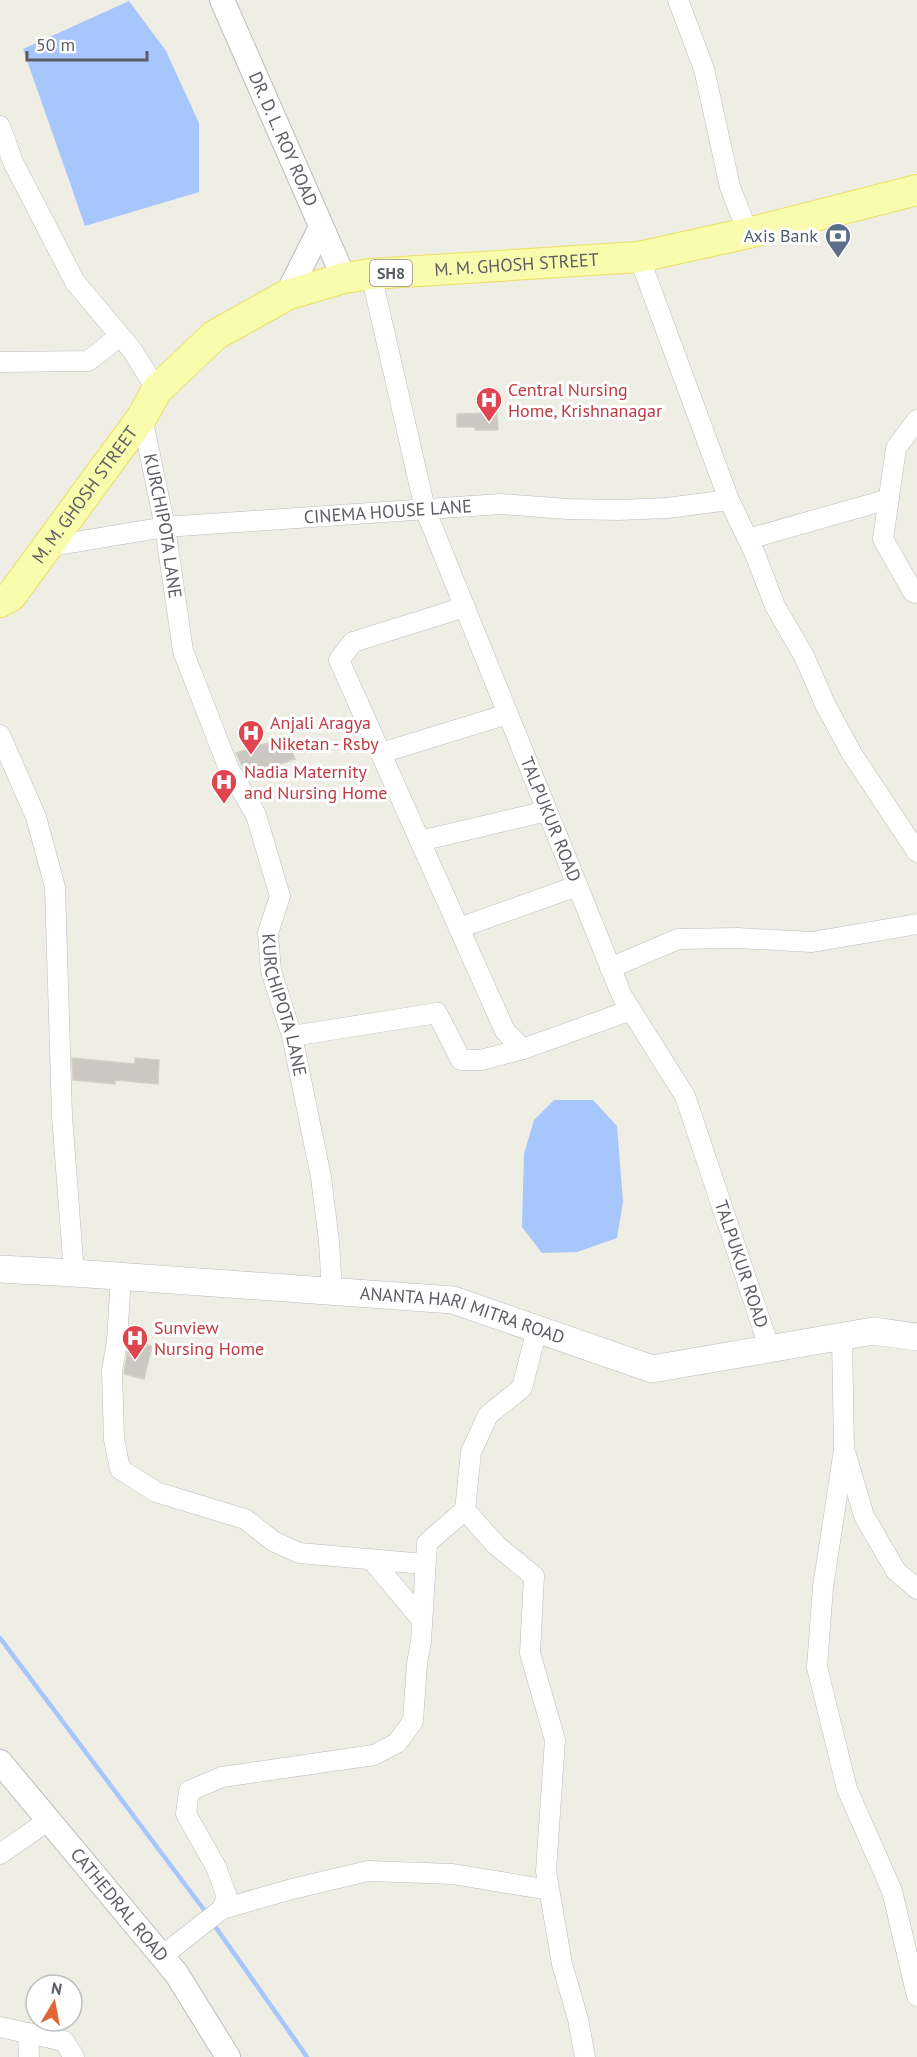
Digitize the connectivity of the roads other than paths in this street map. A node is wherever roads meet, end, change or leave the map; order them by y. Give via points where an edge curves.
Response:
1 (222, 0) edge
2 (678, 0) edge
3 (0, 126) edge
4 (917, 190) edge
5 (321, 227) junction
6 (748, 233) junction
7 (639, 257) junction
8 (358, 276) junction
9 (287, 295) junction
10 (120, 336) junction
11 (0, 362) edge
12 (157, 390) junction
13 (142, 417) junction
14 (917, 420) edge
15 (889, 499) junction
16 (729, 500) junction
17 (425, 509) junction
18 (165, 527) junction
19 (748, 539) junction
20 (46, 546) junction
21 (917, 593) edge
22 (4, 603) edge
23 (465, 608) junction
24 (508, 714) junction
25 (0, 735) edge
26 (381, 753) junction
27 (547, 811) junction
28 (420, 841) junction
29 (917, 852) edge
30 (577, 886) junction
31 (917, 924) edge
32 (459, 928) junction
33 (610, 968) junction
34 (631, 1011) junction
35 (292, 1036) junction
36 (523, 1049) junction
37 (0, 1269) edge
38 (74, 1273) junction
39 (121, 1276) junction
40 (332, 1291) junction
41 (537, 1329) junction
42 (842, 1337) junction
43 (917, 1337) edge
44 (770, 1350) junction
45 (844, 1450) junction
46 (465, 1510) junction
47 (371, 1559) junction
48 (425, 1564) junction
49 (917, 1588) edge
50 (422, 1620) junction
51 (0, 1762) edge
52 (49, 1820) junction
53 (0, 1854) edge
54 (549, 1890) junction
55 (222, 1909) junction
56 (162, 1956) junction
57 (917, 1996) edge
58 (0, 2027) edge
59 (24, 2032) edge
60 (28, 2033) joint
61 (29, 2057) edge
62 (74, 2057) edge
63 (228, 2057) edge
64 (585, 2057) edge

1 - 5 street, DR. D. L. ROY ROAD
2 - 6 street via 704,69 730,187
3 - 10 street via 13,162 75,282
4 - 6 main road, M. M. GHOSH STREET / SH8
5 - 8 street, DR. D. L. ROY ROAD
5 - 9 street
6 - 7 main road, M. M. GHOSH STREET / SH8
7 - 8 main road, M. M. GHOSH STREET / SH8
7 - 16 street
8 - 9 main road, M. M. GHOSH STREET / SH8
8 - 17 street, TALPUKUR ROAD
9 - 12 main road, M. M. GHOSH STREET / SH8 via 215,335
10 - 11 street via 88,362
10 - 12 street
12 - 13 main road, M. M. GHOSH STREET / SH8
13 - 18 street, KURCHIPOTA LANE
13 - 20 main road, M. M. GHOSH STREET / SH8
14 - 15 street via 896,448
15 - 19 street
15 - 21 street via 883,539
16 - 17 street, CINEMA HOUSE LANE via 618,510 501,504
16 - 19 street
17 - 18 street, CINEMA HOUSE LANE
17 - 23 street, TALPUKUR ROAD
18 - 20 street, CINEMA HOUSE LANE
18 - 35 street, KURCHIPOTA LANE via 183,651 229,769 256,815 280,896 268,933 271,971
19 - 29 street via 775,606 804,656 825,704
20 - 22 main road, M. M. GHOSH STREET / SH8
23 - 24 street, TALPUKUR ROAD
23 - 26 street via 353,642 339,660
24 - 26 street
24 - 27 street, TALPUKUR ROAD
25 - 38 street via 36,817 56,887 62,1116
26 - 28 street
27 - 28 street
27 - 30 street, TALPUKUR ROAD
28 - 32 street
30 - 32 street
30 - 33 street, TALPUKUR ROAD
31 - 33 street via 812,942 678,939
32 - 36 street via 505,1031
33 - 34 street, TALPUKUR ROAD
34 - 36 street
34 - 44 street, TALPUKUR ROAD via 685,1096
35 - 36 street via 437,1013 461,1060 481,1060
35 - 40 street, KURCHIPOTA LANE via 321,1177
37 - 38 main road, ANANTA HARI MITRA ROAD
38 - 39 main road, ANANTA HARI MITRA ROAD
39 - 40 main road, ANANTA HARI MITRA ROAD
39 - 47 street via 112,1371 114,1439 120,1469 156,1492 245,1519 273,1541 299,1553
40 - 41 main road, ANANTA HARI MITRA ROAD via 453,1300
41 - 44 main road, ANANTA HARI MITRA ROAD via 652,1370
41 - 46 street via 522,1388 488,1415 471,1452
42 - 43 main road, ANANTA HARI MITRA ROAD via 873,1331
42 - 44 main road, ANANTA HARI MITRA ROAD
42 - 45 street
45 - 49 street via 864,1516 896,1571
45 - 57 street via 823,1587 817,1667 847,1789 892,1891
46 - 48 street via 427,1543
46 - 54 street via 496,1545 534,1576 530,1653 555,1740 546,1871
47 - 48 street
47 - 50 street
48 - 50 street
50 - 55 street via 413,1721 397,1743 374,1755 222,1778 189,1791 186,1814 227,1897
51 - 52 street, CATHEDRAL ROAD
52 - 53 street
52 - 56 street, CATHEDRAL ROAD
54 - 55 street via 453,1874 368,1871
54 - 64 street
55 - 56 street
56 - 63 street, CATHEDRAL ROAD
58 - 59 street
60 - 61 street
60 - 62 street via 64,2041

